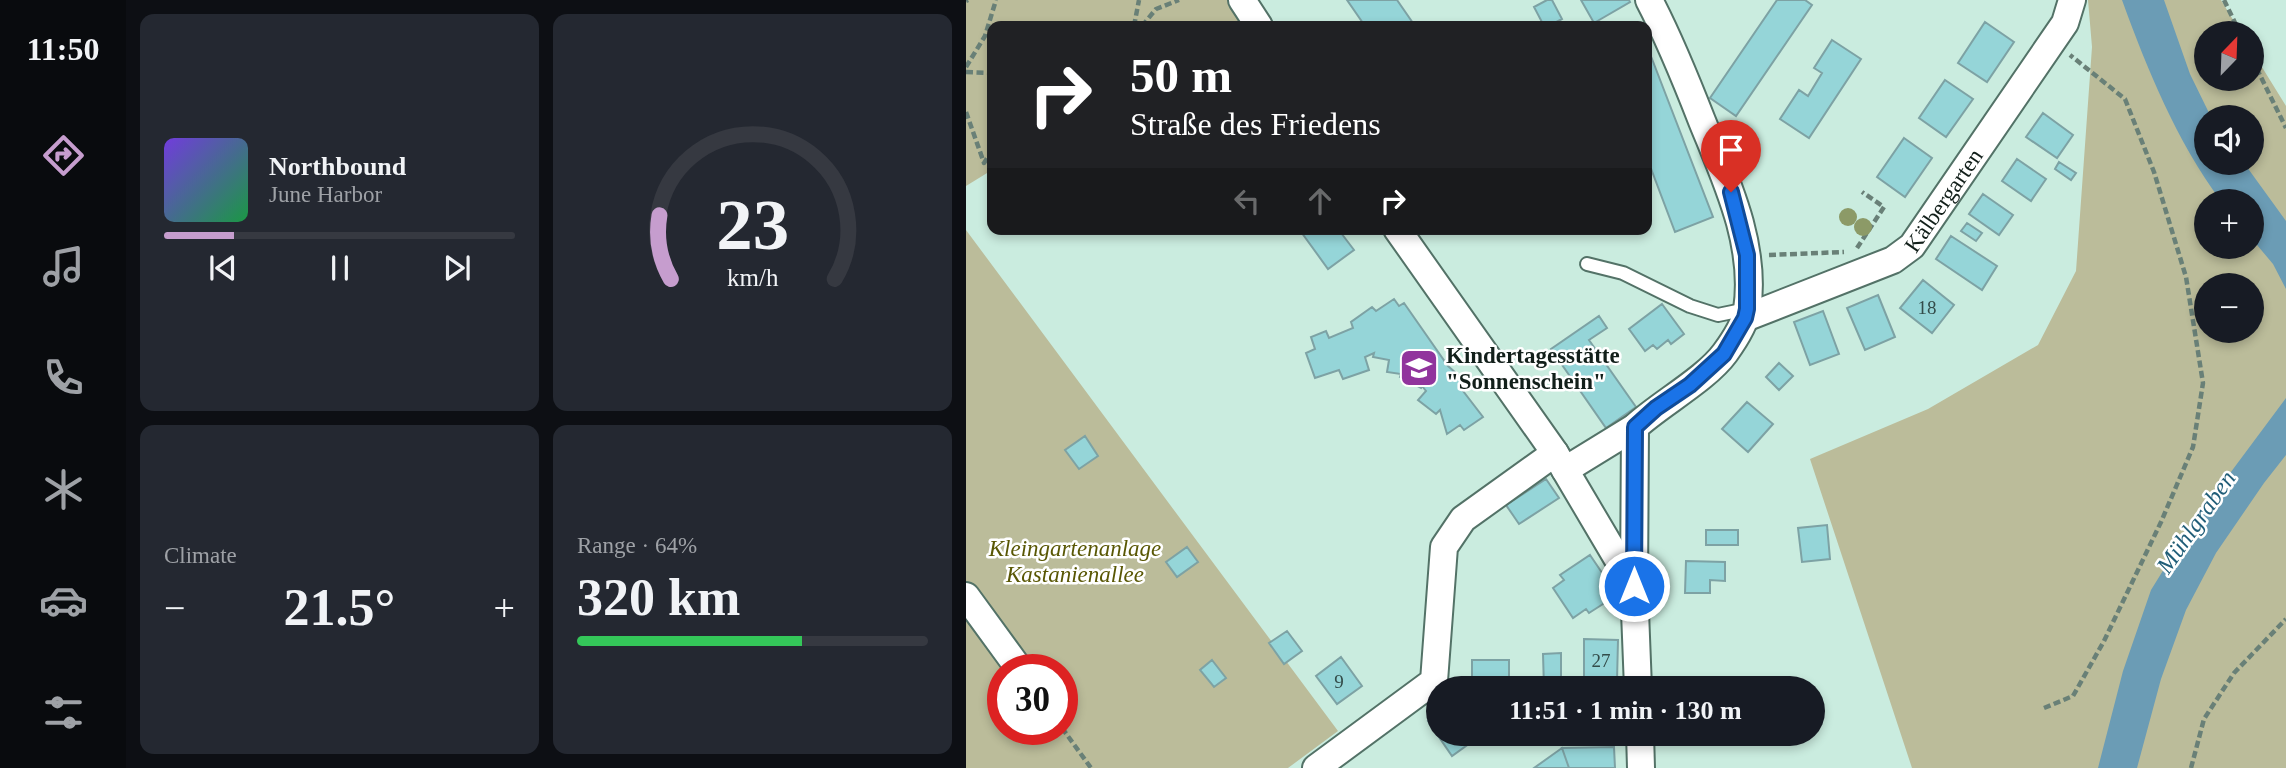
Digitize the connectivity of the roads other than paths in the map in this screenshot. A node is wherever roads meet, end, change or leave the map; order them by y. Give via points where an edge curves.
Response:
1 (1242, 0) edge
2 (1649, 0) edge
3 (2072, 0) edge
4 (1256, 21) edge
5 (1401, 235) edge
6 (1587, 264) dead end
7 (1746, 314) junction
8 (1635, 427) junction
9 (1560, 461) junction
10 (1634, 586) junction
11 (966, 596) edge
12 (1008, 654) edge
13 (1638, 676) edge
14 (1641, 746) edge
15 (1316, 768) edge
16 (1642, 768) edge

1 - 4 street
2 - 7 street via 1731,192 1747,255
3 - 7 street, Kälbergarten via 2065,23 1912,246 1893,260
5 - 9 street
6 - 7 lane via 1623,273 1718,315
7 - 8 street via 1724,354
8 - 9 street
8 - 10 street
9 - 10 street
9 - 15 street via 1463,519 1444,547 1434,681
10 - 13 street
11 - 12 street
14 - 16 street

